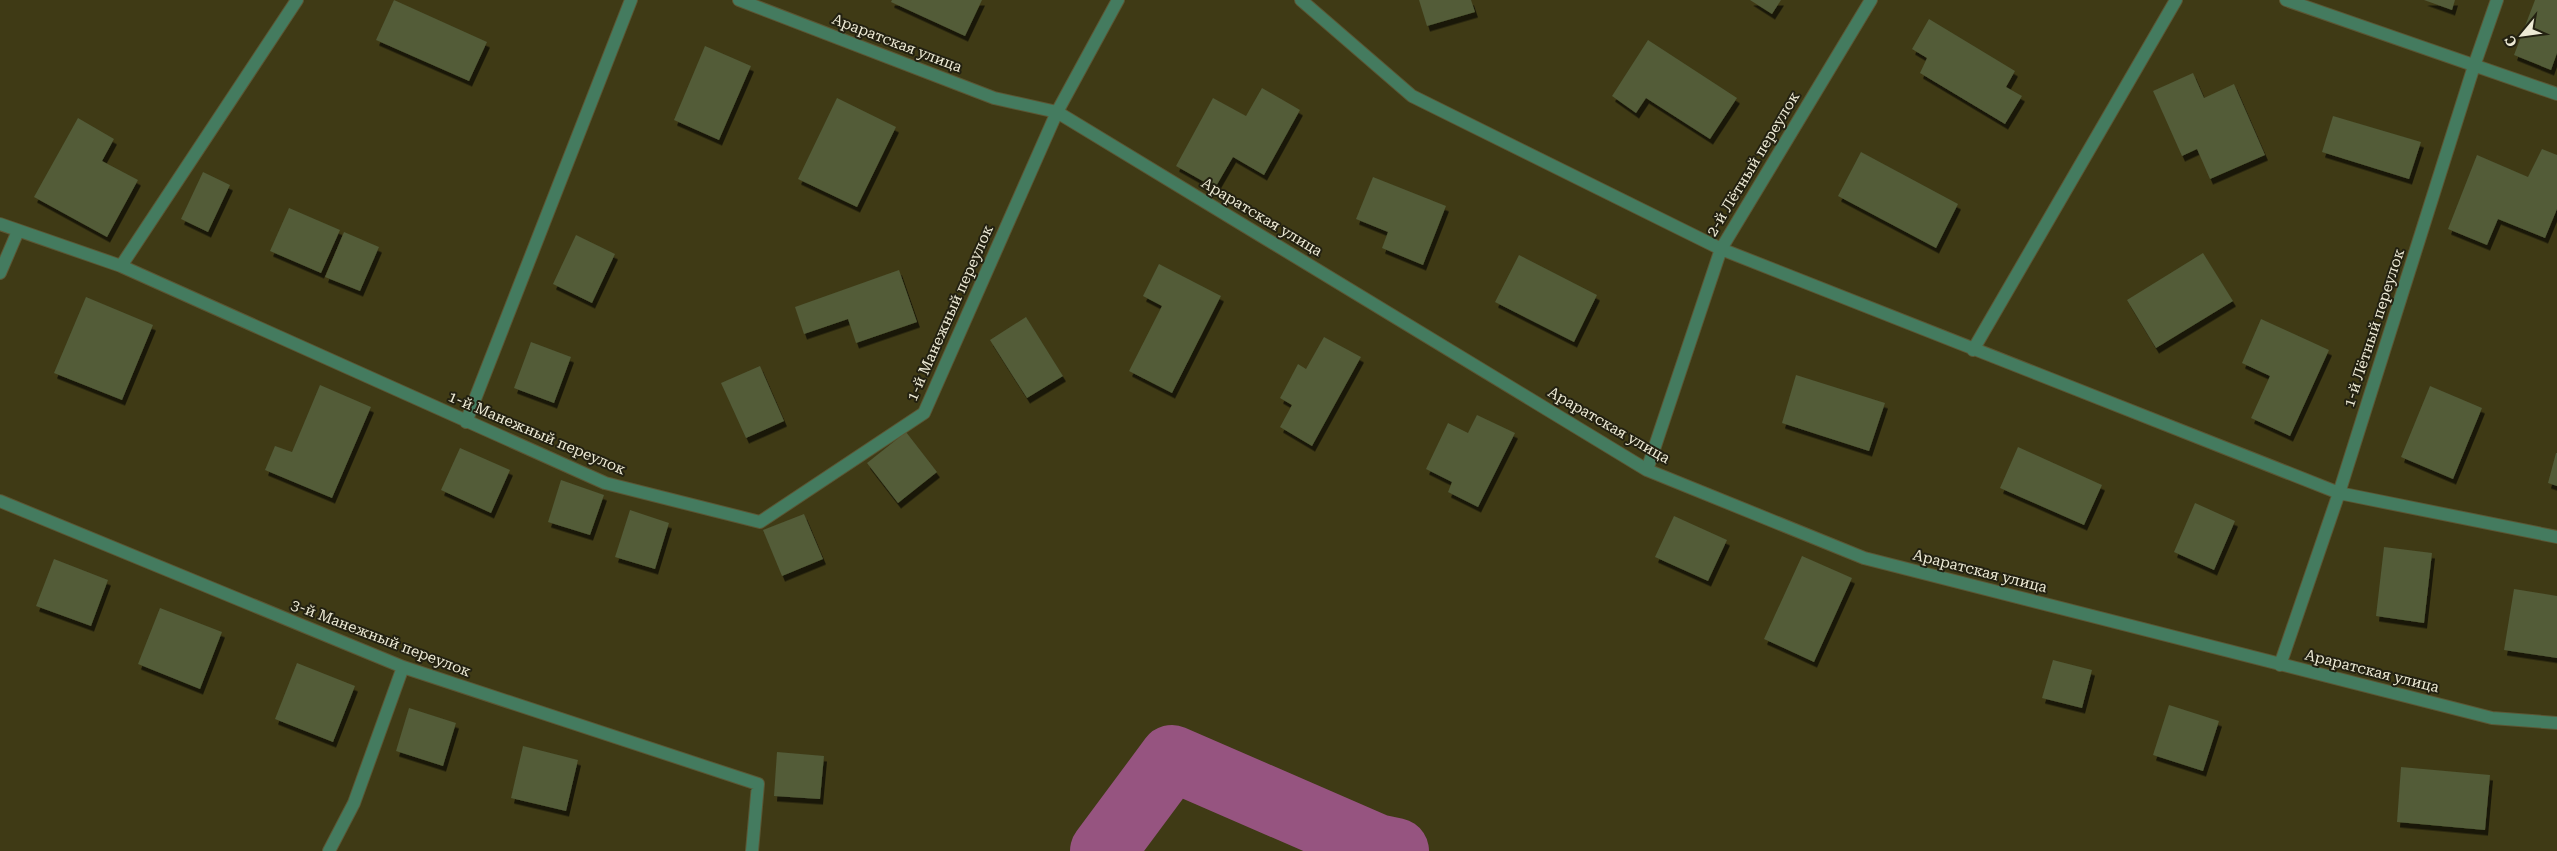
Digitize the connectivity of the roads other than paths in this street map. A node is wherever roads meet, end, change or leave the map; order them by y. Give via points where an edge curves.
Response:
1 (297, 0) edge
2 (631, 0) edge
3 (739, 0) edge
4 (1118, 0) edge
5 (1300, 0) edge
6 (1871, 0) edge
7 (2176, 0) edge
8 (2286, 0) edge
9 (2497, 0) edge
10 (2474, 66) junction
11 (2557, 94) edge
12 (1057, 112) junction
13 (0, 224) edge
14 (18, 231) junction
15 (1721, 249) junction
16 (121, 266) junction
17 (0, 273) edge
18 (1972, 350) junction
19 (466, 422) junction
20 (1647, 470) junction
21 (2339, 493) junction
22 (0, 502) edge
23 (2557, 537) edge
24 (2280, 664) junction
25 (403, 667) junction
26 (2557, 723) edge
27 (330, 851) edge
28 (752, 851) edge

1 - 16 street
2 - 19 street
3 - 12 street, Араратская улица via 994,98
4 - 12 street, 1-й Манежный переулок
5 - 15 street via 1412,96
6 - 15 street, 2-й Лётный переулок
7 - 18 street
8 - 10 street
9 - 10 street, 1-й Лётный переулок
10 - 11 street
10 - 21 street, 1-й Лётный переулок
12 - 19 street, 1-й Манежный переулок via 924,413 760,522 606,483
12 - 20 street, Араратская улица
13 - 14 street, 1-й Манежный переулок
14 - 16 street, 1-й Манежный переулок
14 - 17 street
15 - 18 street
15 - 20 street, 2-й Лётный переулок
16 - 19 street, 1-й Манежный переулок
18 - 21 street
20 - 24 street, Араратская улица via 1864,558
21 - 23 street
21 - 24 street, 1-й Лётный переулок
22 - 25 street, 3-й Манежный переулок
24 - 26 street, Араратская улица via 2492,718
25 - 27 street via 354,803
25 - 28 street, 3-й Манежный переулок via 758,784

